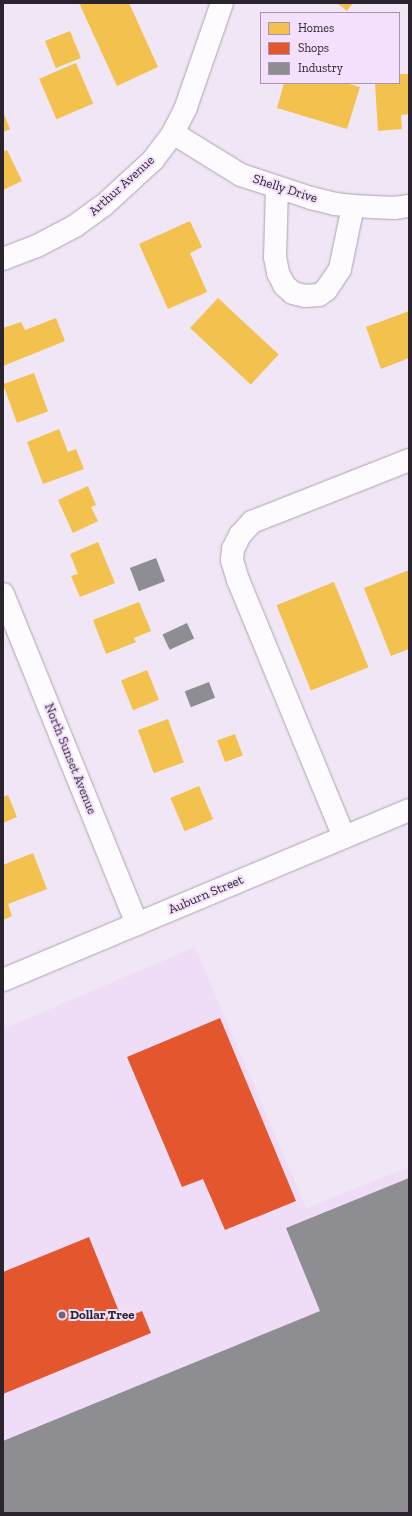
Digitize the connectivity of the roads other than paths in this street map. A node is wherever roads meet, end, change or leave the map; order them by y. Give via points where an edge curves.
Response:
1 (222, 3) edge
2 (173, 133) junction
3 (277, 187) junction
4 (353, 206) junction
5 (409, 206) edge
6 (3, 259) edge
7 (409, 460) edge
8 (3, 594) edge
9 (409, 810) edge
10 (344, 837) junction
11 (137, 924) junction
12 (3, 980) edge

1 - 2 street, Arthur Avenue via 186,107
2 - 3 street, Shelly Drive via 241,175
2 - 6 street, Arthur Avenue via 152,160 103,206 37,246
3 - 4 street, Shelly Drive via 317,200
3 - 4 street via 275,257 278,273 284,285 293,293 305,296 319,295 326,290 340,269
4 - 5 street, Shelly Drive
7 - 10 street via 252,522 240,535 233,549 232,560 238,580
8 - 11 street, North Sunset Avenue
9 - 10 street, Auburn Street
10 - 11 street, Auburn Street
11 - 12 street, Auburn Street

